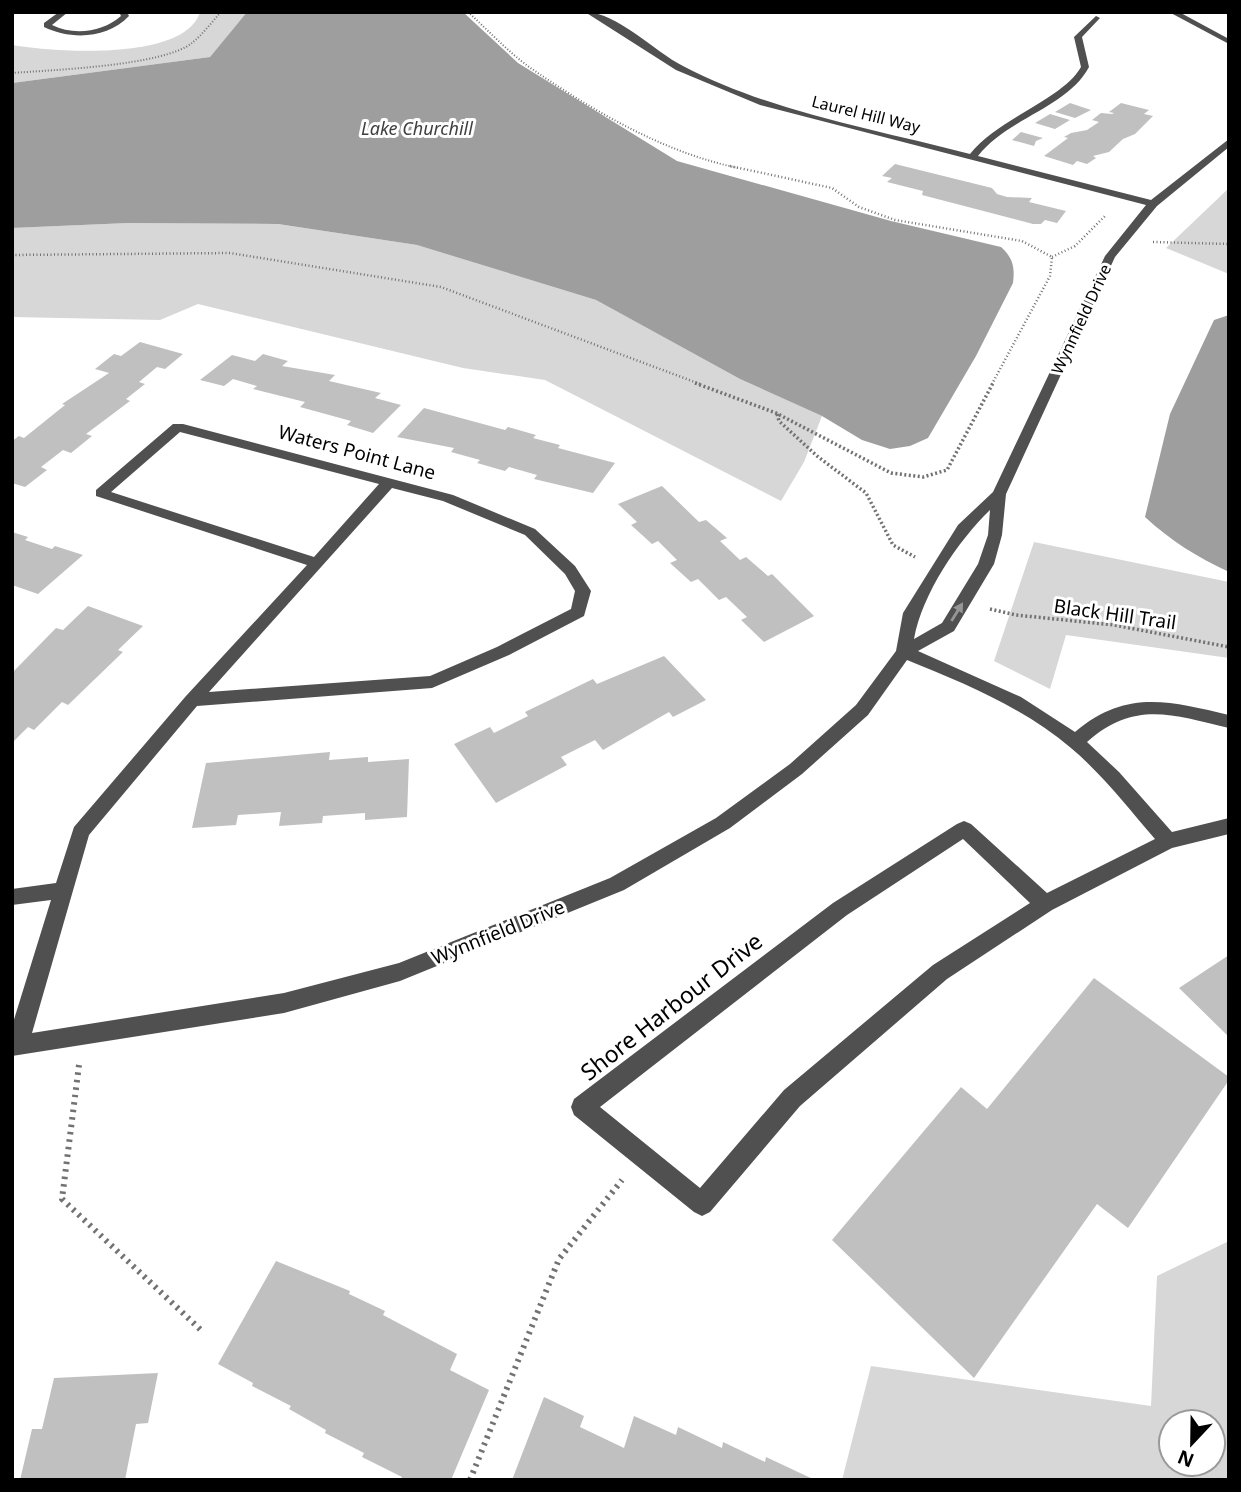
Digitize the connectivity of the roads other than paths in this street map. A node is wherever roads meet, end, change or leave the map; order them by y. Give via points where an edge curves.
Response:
1 (64, 12) edge
2 (123, 12) edge
3 (589, 12) edge
4 (1173, 12) edge
5 (1096, 18) dead end
6 (1229, 42) edge
7 (1228, 143) edge
8 (973, 156) junction
9 (1153, 204) junction
10 (389, 482) junction
11 (999, 494) junction
12 (317, 563) junction
13 (904, 652) junction
14 (192, 700) junction
15 (1229, 722) edge
16 (1076, 742) junction
17 (1229, 826) edge
18 (1168, 841) junction
19 (64, 890) junction
20 (12, 897) edge
21 (1045, 904) junction
22 (15, 1046) edge

1 - 2 street via 47,25 69,32 105,29 119,23
3 - 8 street, Laurel Hill Way via 679,68 763,103
4 - 6 street
5 - 8 street via 1078,37 1084,67 1077,82 1006,125
7 - 9 street, Wynnfield Drive
8 - 9 street, Laurel Hill Way
9 - 11 street, Wynnfield Drive via 1110,256
10 - 12 street
10 - 12 street, Waters Point Lane via 178,427 102,493
10 - 14 street, Waters Point Lane via 448,498 530,532 570,570 583,591 578,612 432,682
11 - 13 street, Wynnfield Drive via 963,528 911,613
13 -> 11 street, Wynnfield Drive via 948,627 986,564
12 - 14 street
13 - 16 street via 1010,699
13 - 22 street, Wynnfield Drive via 862,710 796,769 723,823 617,884 400,972 284,1003
14 - 19 street via 81,832
15 - 16 street via 1139,707 1106,717
16 - 18 street
17 - 18 street, Shore Harbour Drive
18 - 21 street, Shore Harbour Drive
19 - 20 street
19 - 22 street
21 - 21 street, Shore Harbour Drive via 964,829 840,909 582,1107 702,1205 792,1098 940,972

